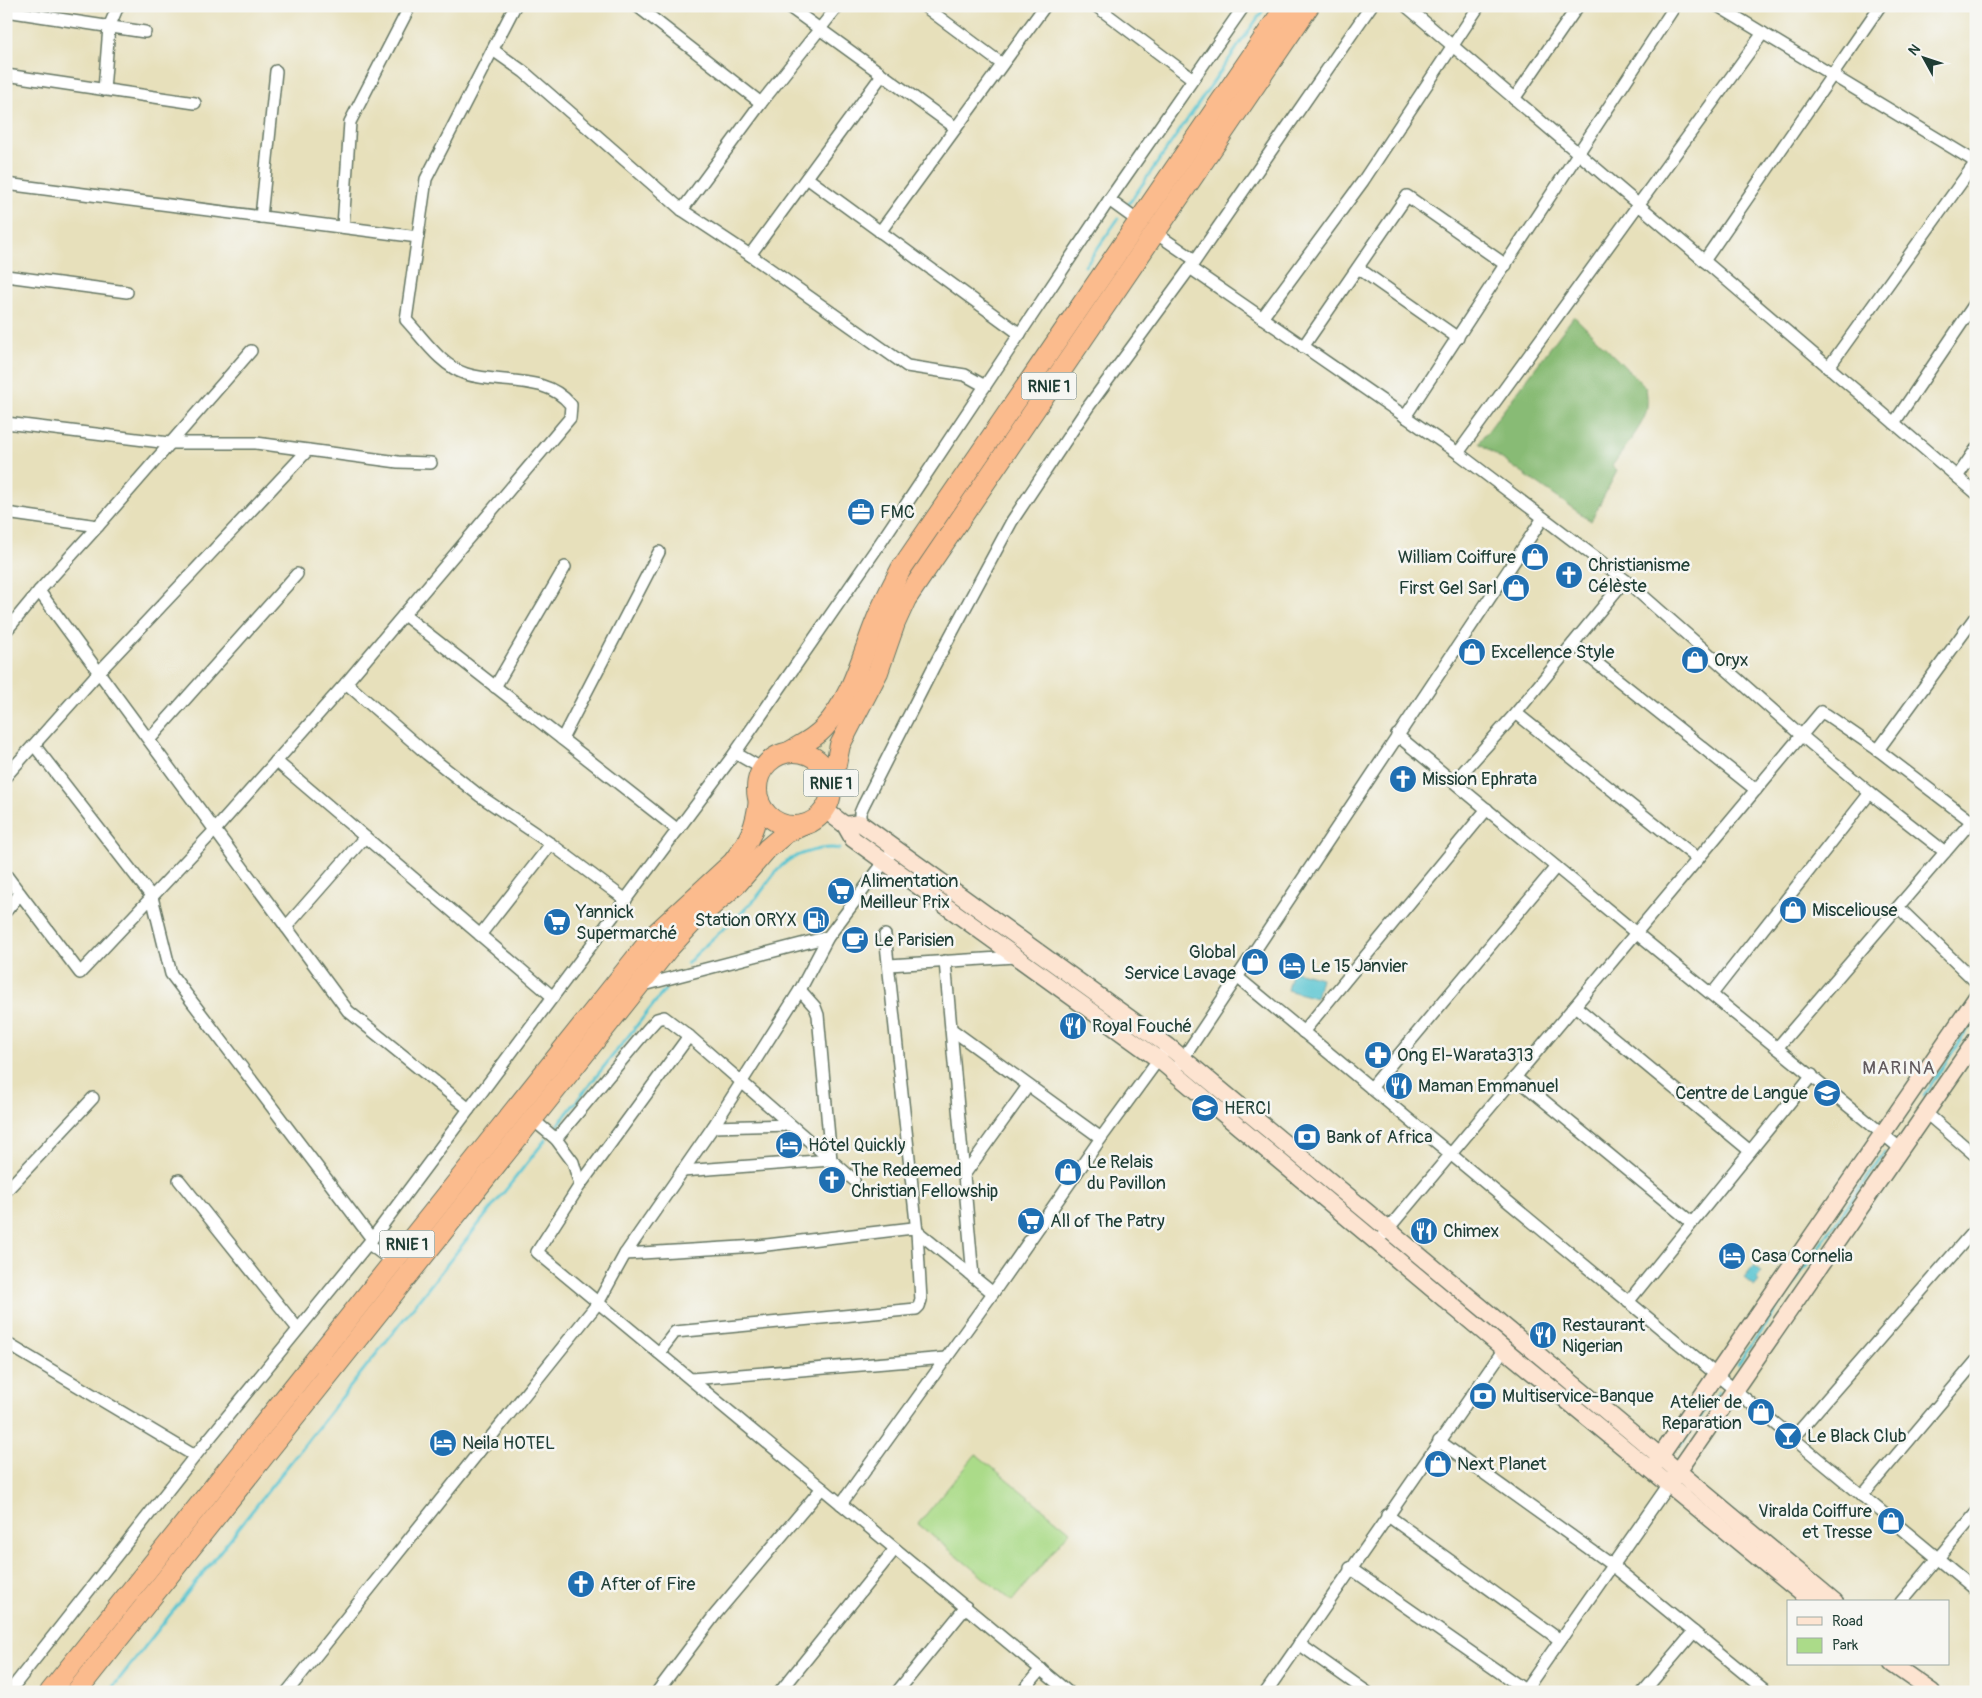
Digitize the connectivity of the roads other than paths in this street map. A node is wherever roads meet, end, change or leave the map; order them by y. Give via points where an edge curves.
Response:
1 (118, 6) edge
2 (410, 6) edge
3 (515, 6) edge
4 (637, 6) edge
5 (788, 6) edge
6 (838, 6) edge
7 (924, 6) edge
8 (1045, 6) edge
9 (1096, 6) edge
10 (1244, 6) edge
11 (1286, 6) edge
12 (1309, 6) edge
13 (1371, 6) edge
14 (1406, 6) edge
15 (1480, 6) edge
16 (1578, 6) edge
17 (1675, 6) edge
18 (1718, 6) edge
19 (1880, 6) edge
20 (19, 10) edge
21 (6, 11) edge
22 (1111, 11) edge
23 (109, 26) junction
24 (820, 30) junction
25 (145, 32) dead end
26 (1763, 33) junction
27 (1452, 46) junction
28 (493, 50) junction
29 (1002, 64) junction
30 (276, 71) dead end
31 (6, 75) edge
32 (882, 75) junction
33 (1832, 75) junction
34 (1193, 79) junction
35 (104, 90) junction
36 (1514, 99) junction
37 (195, 102) dead end
38 (761, 103) junction
39 (956, 128) junction
40 (1578, 153) junction
41 (1976, 162) edge
42 (806, 178) junction
43 (6, 184) edge
44 (1109, 200) junction
45 (1639, 206) junction
46 (682, 210) junction
47 (261, 217) junction
48 (343, 227) junction
49 (1146, 227) junction
50 (880, 232) junction
51 (418, 237) junction
52 (750, 255) junction
53 (1704, 261) junction
54 (1192, 264) junction
55 (1506, 265) junction
56 (1358, 268) junction
57 (6, 276) edge
58 (127, 292) dead end
59 (1976, 302) edge
60 (1262, 318) junction
61 (1020, 334) junction
62 (1458, 338) junction
63 (1303, 347) junction
64 (251, 351) dead end
65 (1828, 368) junction
66 (985, 386) junction
67 (1405, 417) junction
68 (6, 423) edge
69 (1894, 423) junction
70 (169, 443) junction
71 (1976, 449) edge
72 (308, 450) junction
73 (1458, 453) junction
74 (431, 463) dead end
75 (1956, 477) junction
76 (1976, 493) edge
77 (6, 513) edge
78 (1543, 518) junction
79 (98, 526) junction
80 (659, 552) dead end
81 (564, 567) dead end
82 (298, 574) dead end
83 (1625, 580) junction
84 (39, 591) junction
85 (404, 616) junction
86 (1976, 616) edge
87 (6, 631) edge
88 (1574, 644) junction
89 (99, 672) junction
90 (346, 683) junction
91 (496, 687) junction
92 (1516, 713) junction
93 (1398, 735) junction
94 (1802, 736) junction
95 (562, 739) junction
96 (149, 740) junction
97 (34, 745) junction
98 (1878, 750) junction
99 (788, 752) junction
100 (735, 753) junction
101 (276, 761) junction
102 (763, 769) junction
103 (6, 776) edge
104 (1454, 782) junction
105 (832, 788) junction
106 (1756, 790) junction
107 (1870, 793) junction
108 (759, 800) junction
109 (1487, 809) junction
110 (825, 810) junction
111 (1974, 819) edge
112 (852, 824) junction
113 (803, 825) junction
114 (215, 830) junction
115 (678, 830) junction
116 (365, 837) junction
117 (551, 844) junction
118 (1945, 852) junction
119 (889, 856) junction
120 (1698, 859) junction
121 (1556, 867) junction
122 (6, 875) edge
123 (20, 894) junction
124 (152, 897) junction
125 (626, 900) junction
126 (1898, 907) junction
127 (6, 910) edge
128 (286, 928) junction
129 (1636, 933) junction
130 (480, 935) junction
131 (885, 935) dead end
132 (828, 937) junction
133 (1015, 957) junction
134 (945, 961) junction
135 (889, 965) junction
136 (1236, 976) junction
137 (1976, 982) edge
138 (638, 987) junction
139 (800, 990) junction
140 (1712, 994) junction
141 (553, 997) junction
142 (1976, 998) edge
143 (1575, 1006) junction
144 (951, 1029) junction
145 (1303, 1032) junction
146 (689, 1036) junction
147 (1976, 1040) edge
148 (1168, 1046) junction
149 (1777, 1048) junction
150 (1158, 1059) junction
151 (1178, 1065) junction
152 (1812, 1075) junction
153 (1515, 1077) junction
154 (741, 1083) junction
155 (1028, 1086) junction
156 (1370, 1088) junction
157 (93, 1098) dead end
158 (469, 1109) junction
159 (1926, 1113) junction
160 (532, 1119) junction
161 (790, 1125) junction
162 (713, 1127) junction
163 (1883, 1134) junction
164 (1101, 1138) junction
165 (556, 1140) junction
166 (1901, 1149) junction
167 (1750, 1151) junction
168 (1451, 1154) junction
169 (1976, 1156) edge
170 (831, 1160) junction
171 (682, 1171) junction
172 (964, 1175) junction
173 (179, 1180) dead end
174 (854, 1180) dead end
175 (580, 1185) junction
176 (6, 1191) edge
177 (1691, 1222) junction
178 (1976, 1228) edge
179 (1388, 1229) junction
180 (917, 1232) junction
181 (371, 1241) junction
182 (1377, 1242) junction
183 (625, 1254) junction
184 (393, 1262) junction
185 (973, 1277) junction
186 (994, 1293) junction
187 (1628, 1302) junction
188 (598, 1303) junction
189 (298, 1330) junction
190 (6, 1343) edge
191 (1504, 1349) junction
192 (658, 1353) junction
193 (946, 1358) junction
194 (1976, 1360) edge
195 (1715, 1374) junction
196 (691, 1379) junction
197 (1734, 1390) junction
198 (1793, 1438) junction
199 (1439, 1441) junction
200 (196, 1456) junction
201 (1656, 1462) junction
202 (1674, 1477) junction
203 (822, 1488) junction
204 (1862, 1496) junction
205 (841, 1504) junction
206 (1976, 1513) edge
207 (1387, 1515) junction
208 (895, 1549) junction
209 (1938, 1558) junction
210 (1612, 1565) junction
211 (1350, 1568) junction
212 (1976, 1590) edge
213 (1810, 1600) edge
214 (1832, 1600) edge
215 (1903, 1600) edge
216 (966, 1607) junction
217 (1694, 1632) junction
218 (1560, 1640) junction
219 (1300, 1644) junction
220 (1895, 1666) edge
221 (1907, 1666) edge
222 (1041, 1669) junction
223 (1524, 1691) edge
224 (9, 1692) edge
225 (50, 1692) edge
226 (76, 1692) edge
227 (287, 1692) edge
228 (656, 1692) edge
229 (780, 1692) edge
230 (898, 1692) edge
231 (1022, 1692) edge
232 (1068, 1692) edge
233 (1266, 1692) edge
234 (1368, 1692) edge
235 (1643, 1692) edge
236 (1768, 1692) edge
237 (1933, 1692) edge

1 - 23 street
2 - 48 street via 350,122
3 - 28 street
4 - 38 street
5 - 24 street
6 - 24 street
7 - 29 street
8 - 29 street
9 - 22 street
10 - 34 street
11 - 49 highway, RNIE 1
12 - 49 highway, RNIE 1
13 - 54 street
14 - 27 street
15 - 27 street
16 - 36 street
17 - 40 street
18 - 26 street
19 - 33 street
20 - 21 street
20 - 23 street
22 - 34 street
23 - 25 street
23 - 35 street
24 - 32 street
24 - 38 street
26 - 33 street
26 - 45 street
27 - 36 street
27 - 60 street via 1363,181
28 - 46 street via 524,72
28 - 51 street via 426,179
29 - 39 street
30 - 47 street
31 - 35 street
32 - 39 street
32 - 42 street
33 - 41 street
33 - 53 street
34 - 44 street
35 - 37 street
36 - 40 street
38 - 46 street
39 - 50 street
40 - 45 street
40 - 55 street
41 - 65 street
42 - 50 street
42 - 52 street
43 - 47 street
44 - 49 street
44 - 61 street
45 - 53 street
45 - 73 street
46 - 52 street
47 - 48 street
48 - 51 street
49 - 54 street
49 - 99 highway, RNIE 1 via 901,568 875,621 864,658 843,702 822,730
49 - 105 highway, RNIE 1 via 906,599 878,672 840,745
50 - 61 street
51 - 85 street via 406,320 447,364 466,374 540,384 571,404 570,418
52 - 66 street via 907,366 965,374
53 - 65 street
54 - 60 street
54 - 112 street via 1088,407 1012,521
55 - 56 street via 1408,196
55 - 62 street
56 - 62 street
56 - 63 street
57 - 58 street
59 - 69 street
60 - 63 street
61 - 66 street
62 - 67 street
63 - 67 street
64 - 70 street
65 - 69 street
66 - 100 street
67 - 73 street
68 - 70 street
69 - 75 street
70 - 72 street via 256,443
70 - 79 street
71 - 75 street
72 - 74 street
72 - 89 street
73 - 78 street
75 - 76 street
77 - 79 street
78 - 83 street
78 - 93 street
79 - 84 street
80 - 95 street
81 - 91 street
82 - 96 street
83 - 88 street
83 - 94 street
84 - 87 street
84 - 89 street
85 - 90 street
85 - 91 street
86 - 98 street
88 - 92 street
88 - 106 street
89 - 96 street
89 - 97 street
90 - 101 street
90 - 117 street via 480,796
91 - 95 street
92 - 104 street
92 - 120 street
93 - 104 street
93 - 136 street
94 - 98 street via 1821,712
94 - 106 street
94 - 107 street
95 - 115 street
96 - 114 street
97 - 103 street
97 - 124 street
98 - 111 street
99 - 102 highway, RNIE 1 via 774,758
99 - 105 highway, RNIE 1 via 807,753 817,759 828,774
100 - 102 street
100 - 115 street
101 - 114 street
101 - 116 street
102 - 108 highway, RNIE 1 via 758,784
104 - 109 street
105 - 110 highway, RNIE 1
106 - 120 street
107 - 118 street
107 - 140 street
108 - 113 highway via 776,821
108 - 184 highway, RNIE 1 via 754,828 741,851 655,934
109 - 121 street
109 - 145 street
110 - 112 street
110 - 113 highway, RNIE 1
111 - 118 street
112 - 119 street
113 - 138 highway, RNIE 1 via 767,848 737,884 691,924
114 - 124 street
114 - 128 street
115 - 125 street
116 - 128 street
116 - 130 street
117 - 125 street
117 - 130 street
118 - 126 street
119 - 132 street
119 - 133 street
119 - 148 street
120 - 129 street
121 - 129 street
121 - 156 street
122 - 123 street
123 - 124 street via 80,973
123 - 127 street
124 - 181 street via 171,974
125 - 141 street
126 - 137 street
126 - 149 street
128 - 158 street via 348,1011
129 - 140 street
129 - 143 street
130 - 141 street
131 - 135 street
132 - 138 street
132 - 139 street
133 - 134 street
133 - 150 street
134 - 135 street
134 - 144 street
135 - 180 street
136 - 145 street
136 - 151 street
138 - 160 highway, RNIE 1
139 - 154 street
139 - 170 street via 818,1015
140 - 149 street
141 - 158 street
142 - 163 street
143 - 153 street
143 - 167 street
144 - 155 street
144 - 172 street
145 - 156 street
146 - 154 street
146 - 165 street via 664,1017 657,1018
146 - 175 street
147 - 159 street
148 - 150 street
148 - 151 street
149 - 152 street
150 - 151 street
150 - 164 street
151 - 179 street
151 - 182 street
152 - 163 street
152 - 167 street
153 - 168 street
153 - 177 street
154 - 161 street
154 - 162 street
155 - 164 street
155 - 172 street
156 - 168 street
157 - 176 street
158 - 181 street
159 - 166 street
159 - 169 street
160 - 165 street
160 - 226 highway, RNIE 1
161 - 162 street
161 - 170 street
162 - 171 street
163 - 166 street
163 - 195 street
164 - 186 street
165 - 175 street via 573,1162
166 - 197 street
167 - 177 street
168 - 179 street
168 - 187 street
170 - 171 street
170 - 174 street
171 - 183 street
172 - 185 street
173 - 189 street
175 - 188 street via 537,1252
177 - 187 street
178 - 198 street
179 - 182 street
179 - 201 street
180 - 183 street via 913,1228 758,1246
180 - 185 street
180 - 192 street via 921,1300 916,1309 675,1332
181 - 184 street
181 - 189 street
182 - 191 street
183 - 188 street
184 - 225 highway, RNIE 1
185 - 186 street
186 - 193 street
187 - 195 street
188 - 192 street
188 - 227 street
189 - 200 street
190 - 200 street
191 - 199 street
191 - 201 street
192 - 196 street
193 - 196 street
193 - 205 street
194 - 204 street
195 - 197 street
195 - 201 street
196 - 203 street
197 - 198 street
197 - 202 street
198 - 204 street
199 - 207 street
199 - 210 street
200 - 224 street
201 - 202 street
202 - 210 street
202 - 213 street
202 - 214 street
203 - 205 street
203 - 228 street via 714,1616
204 - 209 street
205 - 208 street
206 - 209 street
207 - 211 street
207 - 218 street
208 - 216 street
208 - 229 street
209 - 212 street
209 - 215 street
210 - 217 street
210 - 218 street
211 - 219 street
211 - 223 street
216 - 222 street
216 - 230 street
217 - 235 street
217 - 236 street
218 - 223 street
219 - 233 street
219 - 234 street
220 - 237 street
221 - 237 street
222 - 231 street
222 - 232 street

